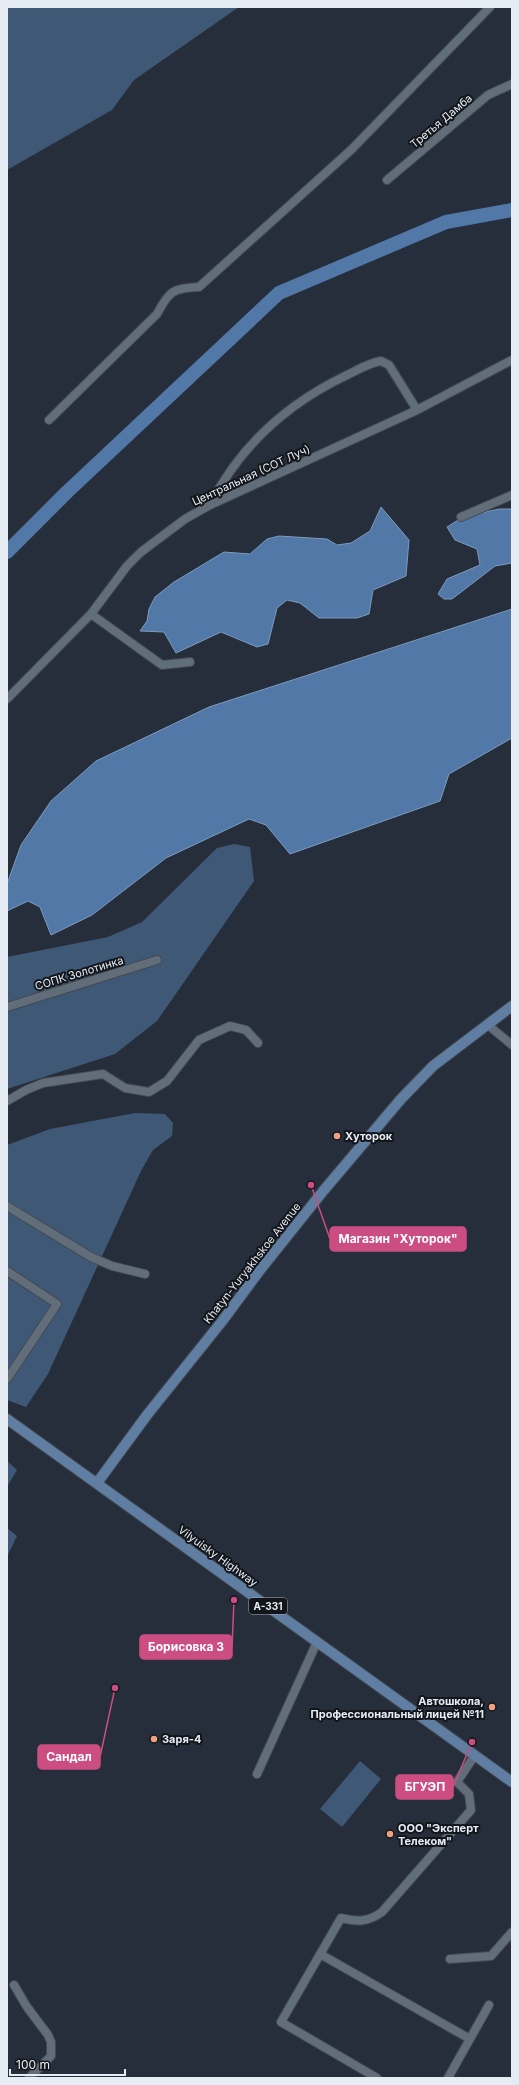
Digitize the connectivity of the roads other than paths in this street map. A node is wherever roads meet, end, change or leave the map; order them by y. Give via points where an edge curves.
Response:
1 (490, 7) edge
2 (512, 84) edge
3 (387, 180) dead end
4 (512, 360) edge
5 (417, 410) junction
6 (49, 420) dead end
7 (512, 495) edge
8 (210, 505) junction
9 (461, 517) dead end
10 (91, 614) junction
11 (190, 662) dead end
12 (7, 699) edge
13 (157, 960) dead end
14 (512, 1006) edge
15 (7, 1007) edge
16 (488, 1025) junction
17 (258, 1043) dead end
18 (512, 1045) edge
19 (7, 1101) edge
20 (7, 1206) edge
21 (7, 1270) edge
22 (145, 1274) dead end
23 (7, 1379) edge
24 (7, 1419) edge
25 (96, 1483) junction
26 (318, 1642) junction
27 (475, 1755) junction
28 (257, 1774) dead end
29 (512, 1782) edge
30 (512, 1932) edge
31 (320, 1954) junction
32 (450, 1959) dead end
33 (14, 1985) dead end
34 (489, 2005) dead end
35 (470, 2039) junction
36 (29, 2078) edge
37 (377, 2078) edge
38 (448, 2078) edge

1 - 6 street via 351,150 211,276 199,286 183,287 167,295 158,314
2 - 3 street, Третья Дамба via 488,95
4 - 5 street, Центральная (СОТ Луч)
5 - 8 street, Центральная (СОТ Луч)
5 - 8 street via 389,365 381,361 367,365 298,404 259,435 230,469
7 - 9 street
8 - 10 street, Центральная (СОТ Луч) via 141,552 127,566
10 - 11 street via 162,665
10 - 12 street, Центральная (СОТ Луч)
13 - 15 street, СОПК Золотинка
14 - 16 main road, Khatyn-Yuryakhskoe Avenue
16 - 18 street
16 - 25 main road, Khatyn-Yuryakhskoe Avenue via 432,1066 392,1109 270,1257
17 - 19 street via 246,1030 230,1026 199,1040 167,1081 149,1092 125,1088 103,1074 43,1083
20 - 22 street via 91,1257 112,1266
21 - 23 street via 56,1304
24 - 25 main road, Vilyuisky Highway / А-331
25 - 26 main road, Vilyuisky Highway / А-331
26 - 27 main road, Vilyuisky Highway / А-331
26 - 28 street
27 - 29 main road, Vilyuisky Highway / А-331
27 - 31 street via 457,1782 469,1794 471,1810 382,1912 364,1921 341,1918
30 - 32 street via 491,1956
31 - 35 street
31 - 37 street via 281,2022
33 - 36 street via 51,2042 51,2056
34 - 35 street
35 - 38 street

